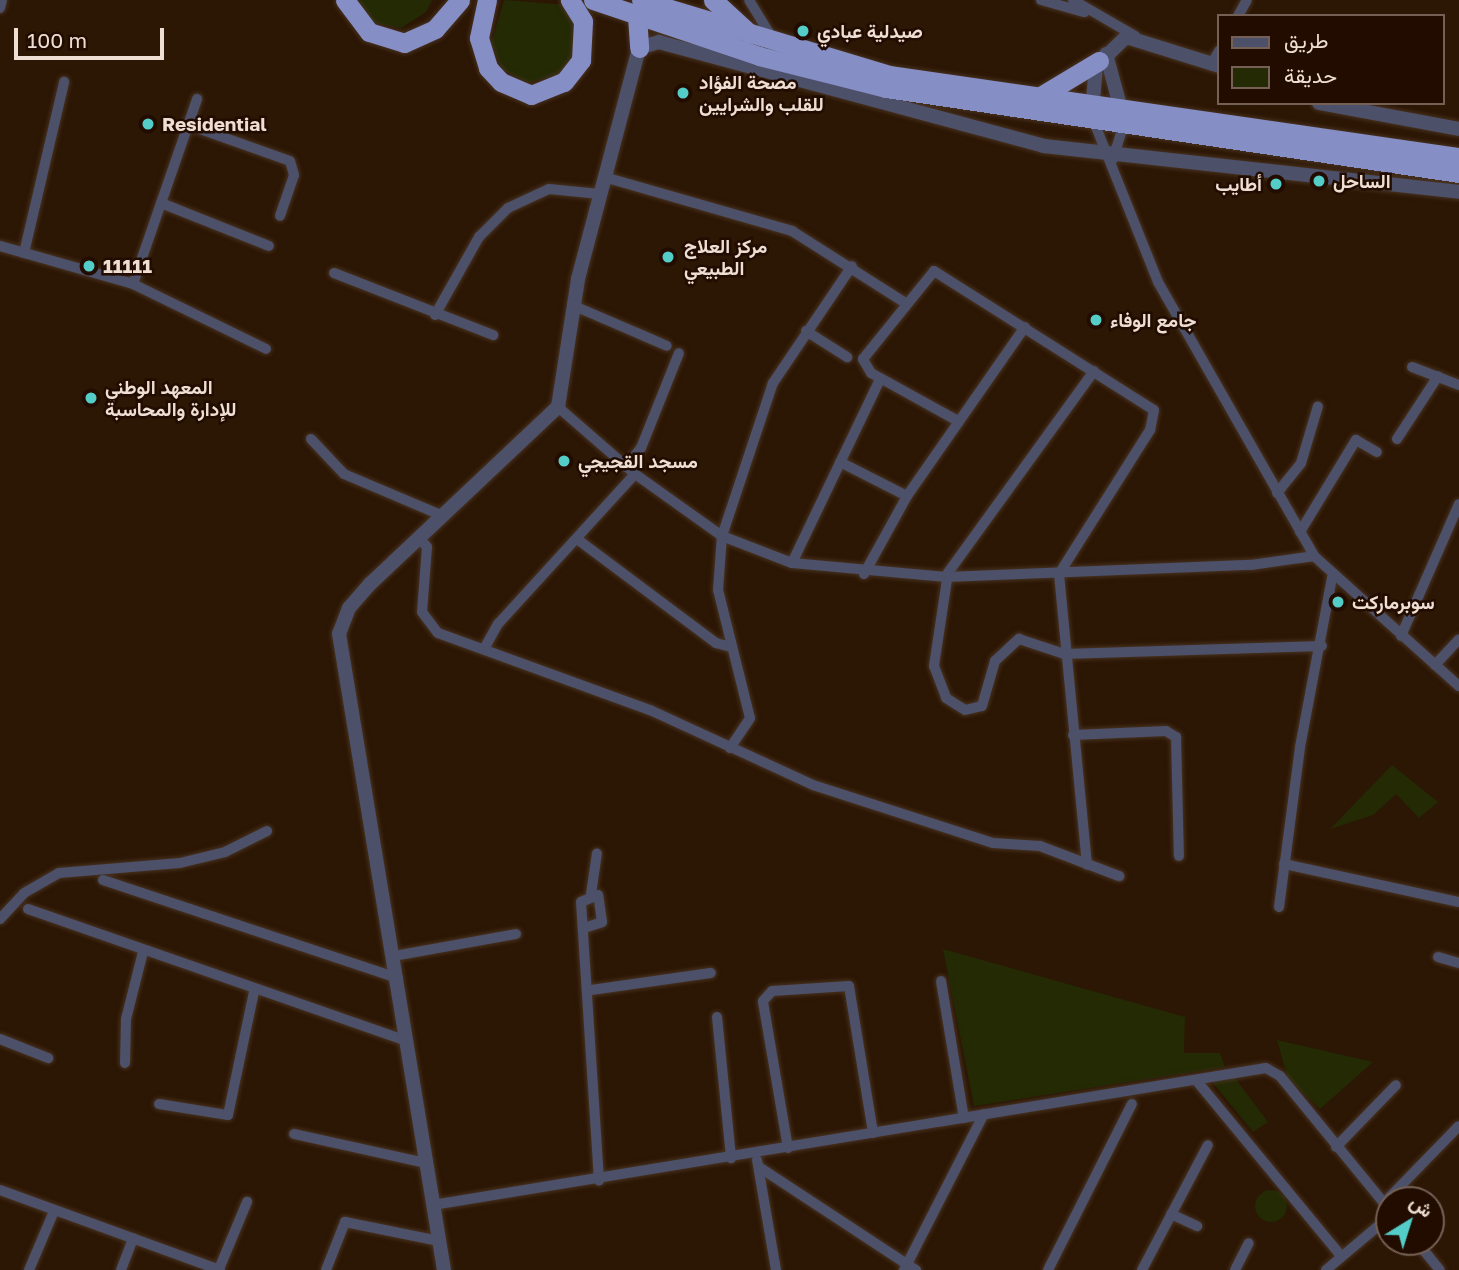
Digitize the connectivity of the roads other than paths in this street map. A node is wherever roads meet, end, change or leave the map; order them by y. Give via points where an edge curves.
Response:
1 (2, 0) edge
2 (345, 0) edge
3 (460, 0) edge
4 (487, 0) edge
5 (570, 0) edge
6 (593, 0) edge
7 (713, 0) edge
8 (749, 0) edge
9 (1041, 0) edge
10 (1073, 0) edge
11 (0, 8) edge
12 (639, 8) edge
13 (1091, 13) junction
14 (1135, 36) junction
15 (753, 37) junction
16 (773, 44) junction
17 (639, 48) junction
18 (1102, 58) junction
19 (1217, 60) edge
20 (64, 82) dead end
21 (1039, 97) junction
22 (197, 99) dead end
23 (1330, 105) edge
24 (1093, 113) junction
25 (1122, 116) junction
26 (186, 124) junction
27 (1459, 129) edge
28 (1111, 156) junction
29 (1459, 157) edge
30 (1459, 173) edge
31 (604, 177) junction
32 (1459, 192) edge
33 (600, 194) junction
34 (160, 203) junction
35 (280, 215) dead end
36 (0, 246) edge
37 (269, 246) dead end
38 (24, 253) junction
39 (852, 266) junction
40 (334, 273) dead end
41 (133, 284) junction
42 (904, 302) junction
43 (572, 304) junction
44 (435, 315) junction
45 (1025, 327) junction
46 (806, 331) junction
47 (493, 335) dead end
48 (667, 346) dead end
49 (266, 349) dead end
50 (679, 353) dead end
51 (847, 358) dead end
52 (1412, 367) dead end
53 (1094, 371) junction
54 (1438, 376) junction
55 (880, 379) junction
56 (1459, 385) edge
57 (1318, 406) dead end
58 (558, 407) junction
59 (958, 421) junction
60 (311, 439) dead end
61 (1397, 439) dead end
62 (1377, 452) dead end
63 (840, 462) junction
64 (631, 470) junction
65 (1277, 493) junction
66 (907, 496) junction
67 (1459, 505) edge
68 (443, 516) junction
69 (1300, 532) junction
70 (722, 537) junction
71 (419, 538) junction
72 (577, 539) junction
73 (1314, 556) junction
74 (792, 563) junction
75 (1059, 573) junction
76 (864, 574) junction
77 (947, 577) junction
78 (1332, 577) junction
79 (1401, 636) junction
80 (1459, 639) edge
81 (1322, 646) junction
82 (732, 647) junction
83 (484, 649) junction
84 (1064, 654) junction
85 (1435, 665) junction
86 (1459, 686) edge
87 (1073, 735) junction
88 (730, 748) junction
89 (267, 831) dead end
90 (597, 853) dead end
91 (1179, 856) dead end
92 (1284, 864) junction
93 (1087, 865) junction
94 (1119, 876) dead end
95 (103, 880) dead end
96 (591, 894) junction
97 (1459, 902) edge
98 (1279, 907) dead end
99 (28, 909) dead end
100 (0, 919) edge
101 (584, 928) junction
102 (516, 934) dead end
103 (144, 952) junction
104 (394, 956) junction
105 (1438, 957) dead end
106 (1459, 963) edge
107 (711, 973) dead end
108 (398, 978) junction
109 (941, 981) dead end
110 (591, 990) junction
111 (254, 992) junction
112 (718, 1017) dead end
113 (0, 1039) edge
114 (408, 1041) junction
115 (48, 1058) dead end
116 (125, 1063) dead end
117 (1196, 1080) junction
118 (1396, 1085) dead end
119 (159, 1104) dead end
120 (1132, 1104) dead end
121 (985, 1114) junction
122 (964, 1118) junction
123 (1459, 1126) edge
124 (873, 1133) junction
125 (294, 1134) dead end
126 (1208, 1145) dead end
127 (1336, 1147) junction
128 (788, 1148) junction
129 (756, 1154) junction
130 (731, 1158) junction
131 (426, 1163) junction
132 (759, 1167) junction
133 (599, 1180) junction
134 (1405, 1186) edge
135 (1375, 1192) edge
136 (2, 1195) edge
137 (247, 1202) dead end
138 (433, 1205) junction
139 (54, 1210) junction
140 (1171, 1214) junction
141 (1197, 1226) dead end
142 (1375, 1228) edge
143 (134, 1238) junction
144 (439, 1241) junction
145 (1249, 1243) dead end
146 (1341, 1256) junction
147 (1428, 1256) edge
148 (204, 1267) edge
149 (909, 1268) edge
150 (29, 1270) edge
151 (121, 1270) edge
152 (219, 1270) edge
153 (326, 1270) edge
154 (444, 1270) edge
155 (776, 1270) edge
156 (1048, 1270) edge
157 (1142, 1270) edge
158 (1235, 1270) edge
159 (1326, 1270) edge
160 (1440, 1270) edge

1 - 11 street
2 - 3 highway via 369,32 404,43 435,29
4 - 5 highway via 479,38 488,68 501,82 531,95 555,88 582,60 583,21
6 - 12 highway
7 - 15 highway
8 - 16 street via 774,33
9 - 13 street
10 - 13 street
12 - 15 highway
12 - 17 highway
12 - 24 highway via 846,80
13 - 14 street
14 - 18 street via 1119,40
14 - 19 street
15 - 16 highway
16 - 21 highway via 857,68
17 - 28 street via 659,42 900,111 1044,146
17 - 31 street
18 - 21 highway
18 - 24 street
18 - 25 street
20 - 38 street
21 - 24 highway
22 - 26 street
23 - 27 street
24 - 25 highway
24 - 28 street
25 - 28 street
25 - 29 highway
25 - 30 highway
26 - 34 street
26 - 35 street via 290,162 294,175
28 - 32 street
28 - 65 street via 1158,282
31 - 33 street
31 - 39 street via 752,216
33 - 43 street
33 - 44 street via 549,189 508,208 479,237
34 - 37 street
34 - 41 street
36 - 38 street
38 - 41 street
39 - 42 street
39 - 46 street
40 - 44 street
41 - 49 street
42 - 45 street via 934,271
42 - 55 street via 863,359
43 - 48 street
43 - 58 street
44 - 47 street
45 - 53 street
45 - 59 street
46 - 51 street
46 - 70 street via 767,397
50 - 64 street
52 - 54 street
53 - 75 street via 1148,404 1156,416
53 - 77 street
54 - 56 street
54 - 61 street
55 - 59 street
55 - 63 street
57 - 65 street via 1301,463
58 - 64 street
58 - 68 street
59 - 66 street
60 - 68 street via 344,474
62 - 69 street via 1356,440
63 - 66 street
63 - 74 street
64 - 70 street
64 - 72 street
65 - 69 street
66 - 76 street
67 - 79 street
68 - 71 street
69 - 73 street
70 - 74 street
70 - 82 street via 718,590
71 - 83 street via 427,547 426,622 438,633
71 - 104 street via 349,608 339,634
72 - 82 street via 716,643
72 - 83 street
73 - 75 street
73 - 78 street
74 - 76 street
75 - 77 street
75 - 84 street
76 - 77 street
77 - 84 street via 934,666 951,702 971,711 982,706 995,661 1013,640
78 - 79 street
78 - 81 street
79 - 85 street
80 - 85 street
81 - 84 street
81 - 92 street
82 - 88 street via 750,723
83 - 88 street via 650,710
84 - 87 street
85 - 86 street
87 - 91 street via 1166,731 1176,737
87 - 93 street
88 - 93 street via 813,785 993,843 1040,846
89 - 100 street via 205,858 59,873 24,893
90 - 96 street
92 - 97 street
92 - 98 street
93 - 94 street
95 - 108 street
96 - 101 street via 581,900
96 - 101 street via 602,900 603,919
99 - 103 street
101 - 110 street
102 - 104 street
103 - 111 street
103 - 116 street via 126,1018
104 - 108 street
105 - 106 street
107 - 110 street
108 - 114 street
109 - 122 street
110 - 133 street
111 - 114 street
111 - 119 street via 228,1115
112 - 130 street
113 - 115 street
114 - 131 street
117 - 121 street
117 - 127 street via 1273,1070
117 - 146 street
118 - 127 street
120 - 156 street
121 - 122 street
121 - 149 street
122 - 124 street
123 - 134 street
124 - 128 street
124 - 128 street via 849,986 772,991 763,1002
125 - 131 street
126 - 140 street
127 - 135 street
128 - 129 street
129 - 130 street
129 - 132 street
130 - 133 street
131 - 138 street
132 - 149 street
132 - 155 street
133 - 138 street
136 - 139 street
137 - 152 street
138 - 144 street
139 - 143 street
139 - 150 street
140 - 141 street
140 - 157 street
142 - 146 street
143 - 148 street
143 - 151 street
144 - 153 street via 345,1222
144 - 154 street
145 - 158 street
146 - 159 street
147 - 160 street
148 - 152 street

